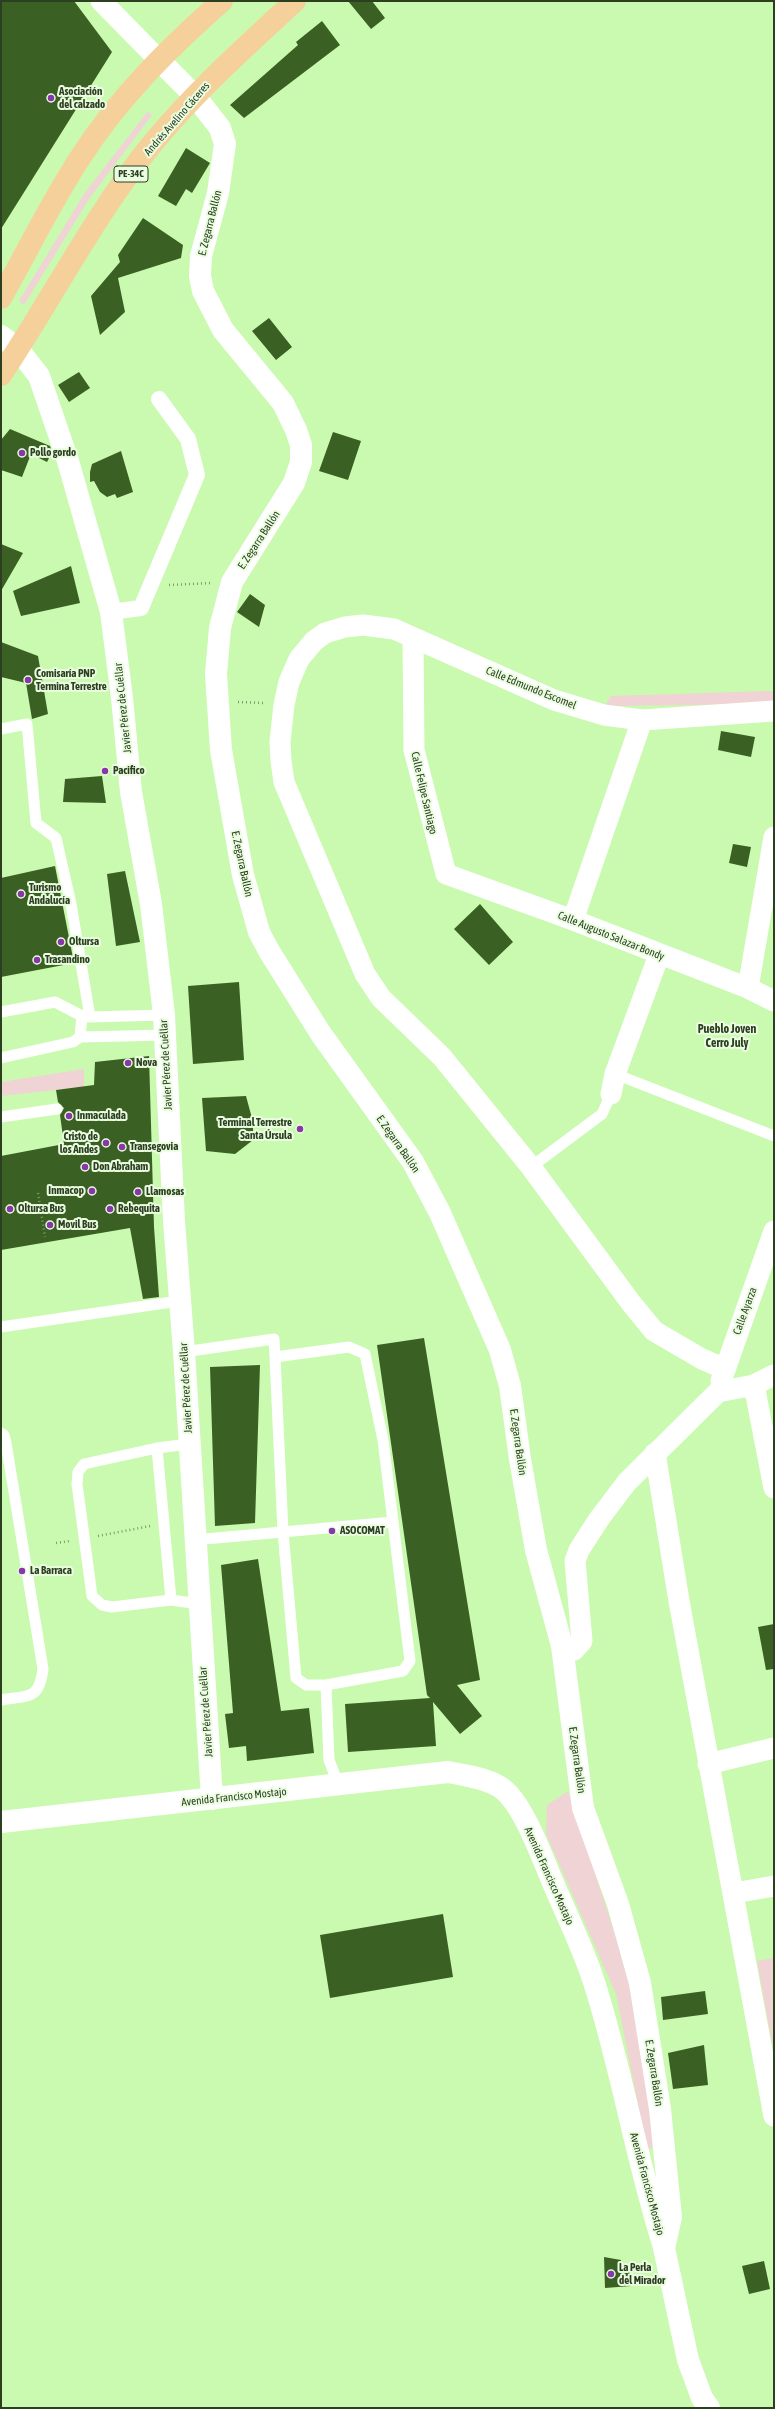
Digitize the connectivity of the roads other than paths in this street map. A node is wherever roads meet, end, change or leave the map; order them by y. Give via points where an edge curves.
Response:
1 (101, 1) edge
2 (222, 1) edge
3 (295, 1) edge
4 (158, 59) junction
5 (195, 96) junction
6 (1, 298) edge
7 (1, 336) edge
8 (18, 348) junction
9 (1, 375) edge
10 (159, 399) dead end
11 (111, 612) junction
12 (413, 638) junction
13 (774, 712) edge
14 (642, 720) junction
15 (1, 728) edge
16 (774, 837) edge
17 (446, 874) joint
18 (574, 920) junction
19 (658, 955) junction
20 (748, 988) junction
21 (774, 1001) edge
22 (1, 1012) edge
23 (86, 1016) junction
24 (165, 1025) junction
25 (80, 1037) junction
26 (1, 1058) edge
27 (615, 1074) junction
28 (611, 1094) joint
29 (57, 1109) dead end
30 (1, 1117) edge
31 (774, 1136) edge
32 (531, 1167) junction
33 (774, 1231) edge
34 (179, 1301) junction
35 (1, 1327) edge
36 (184, 1352) junction
37 (276, 1357) junction
38 (725, 1369) junction
39 (774, 1375) edge
40 (754, 1385) junction
41 (718, 1392) junction
42 (1, 1433) edge
43 (189, 1444) junction
44 (157, 1448) junction
45 (655, 1453) junction
46 (774, 1488) edge
47 (393, 1522) junction
48 (283, 1532) junction
49 (194, 1540) junction
50 (170, 1600) junction
51 (199, 1604) junction
52 (562, 1653) junction
53 (326, 1685) junction
54 (1, 1700) edge
55 (774, 1748) edge
56 (708, 1764) junction
57 (339, 1786) junction
58 (212, 1799) junction
59 (1, 1822) edge
60 (774, 1886) edge
61 (734, 1893) junction
62 (770, 2070) edge
63 (774, 2116) edge
64 (664, 2248) junction
65 (709, 2408) edge

1 - 4 street, E. Zegarra Ballón
2 - 4 highway
3 - 5 highway, Andrés Avelino Cáceres / PE-34C
4 - 5 street, E. Zegarra Ballón
4 - 6 highway via 79,158
5 - 8 highway, Andrés Avelino Cáceres / PE-34C via 151,146 99,219
5 - 52 street, E. Zegarra Ballón via 220,128 225,144 218,193 201,256 200,276 203,291 223,330 283,403 301,445 301,462 294,483 232,582 220,628 216,674 221,750 242,875 259,932 321,1034 413,1162 440,1213 500,1350 510,1386 536,1550 558,1626
7 - 8 street, Javier Pérez de Cuéllar
8 - 9 highway, Andrés Avelino Cáceres / PE-34C
8 - 11 street, Javier Pérez de Cuéllar via 39,376 68,461
10 - 11 street via 188,439 197,475 141,608
11 - 24 street, Javier Pérez de Cuéllar via 131,792 152,904
12 - 14 street, Calle Edmundo Escomel via 554,700 604,715
12 - 17 street, Calle Felipe Santiago via 414,750
12 - 32 street, Calle Edmundo Escomel via 394,629 363,625 325,633 314,640 299,659 289,682 284,704 280,741 284,782 365,974 381,998 442,1057
13 - 14 street, Calle Edmundo Escomel
14 - 18 street
15 - 23 lane via 27,724 36,823 56,838 71,904
16 - 20 street
17 - 18 street, Calle Augusto Salazar Bondy
18 - 19 street, Calle Augusto Salazar Bondy
19 - 20 street, Calle Augusto Salazar Bondy
19 - 27 street
20 - 21 street, Calle Augusto Salazar Bondy
22 - 23 lane via 55,1002
23 - 24 lane
23 - 25 lane
24 - 25 lane
24 - 34 street, Javier Pérez de Cuéllar
25 - 26 lane via 57,1046
27 - 28 street
27 - 31 lane
28 - 32 lane via 602,1114
29 - 30 lane
32 - 38 street, Calle Edmundo Escomel via 654,1331 702,1359
33 - 38 street, Calle Ayarza
34 - 35 lane
34 - 36 street, Javier Pérez de Cuéllar
36 - 37 lane via 274,1339
36 - 43 street, Javier Pérez de Cuéllar
37 - 47 lane via 349,1347 365,1354 383,1440
37 - 48 lane
38 - 41 street, Calle Ayarza
39 - 40 street
40 - 41 street
40 - 46 street
41 - 45 street
42 - 54 lane via 6,1443 43,1669 41,1686 33,1694
43 - 44 lane
43 - 49 street, Javier Pérez de Cuéllar
44 - 50 lane
44 - 50 lane via 84,1464 78,1472 78,1484 92,1596 102,1606 112,1607
45 - 52 street via 627,1482 579,1550 575,1561 582,1640 574,1650
45 - 56 street
47 - 48 lane
47 - 53 lane via 410,1661 403,1671
48 - 49 lane
48 - 53 lane via 296,1678 306,1685
49 - 51 street, Javier Pérez de Cuéllar
50 - 51 lane
51 - 58 street, Javier Pérez de Cuéllar
52 - 64 street, E. Zegarra Ballón via 584,1808 618,1904 640,1983 660,2109 672,2217
53 - 57 lane via 330,1760
55 - 56 street
56 - 61 street
57 - 58 street, Avenida Francisco Mostajo
57 - 64 street, Avenida Francisco Mostajo via 448,1772 477,1778 505,1790 537,1844 594,1980
58 - 59 street, Avenida Francisco Mostajo
60 - 61 street
61 - 62 street
62 - 63 street
64 - 65 street, E. Zegarra Ballón via 688,2360 702,2398

